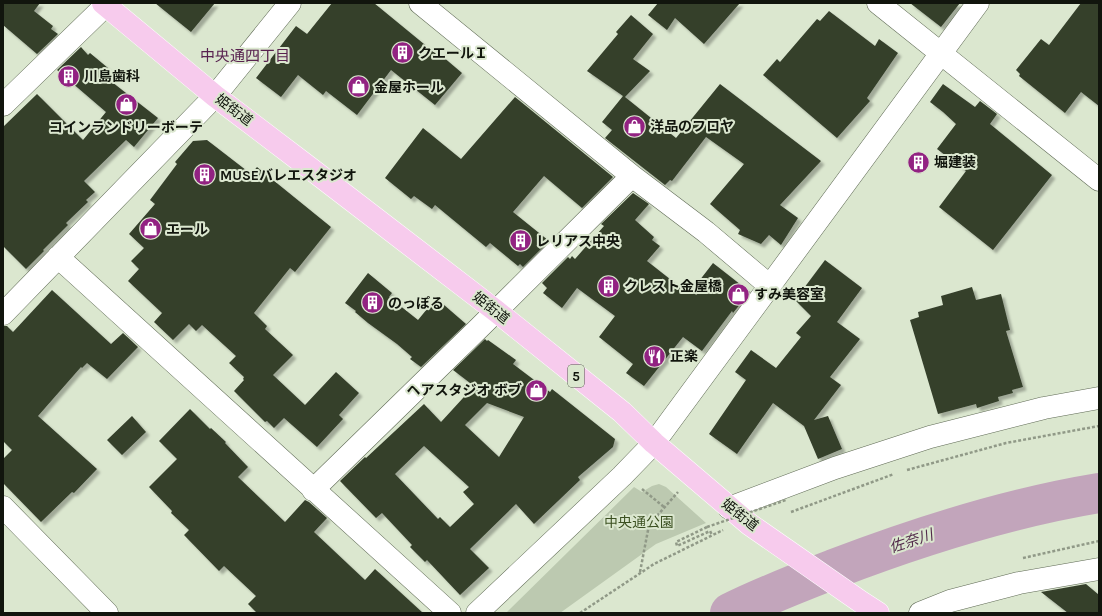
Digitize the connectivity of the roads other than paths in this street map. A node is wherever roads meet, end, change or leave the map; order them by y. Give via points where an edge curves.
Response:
1 (290, 3) edge
2 (420, 3) edge
3 (878, 3) edge
4 (978, 3) edge
5 (105, 4) edge
6 (941, 54) junction
7 (215, 96) junction
8 (3, 105) edge
9 (632, 176) junction
10 (1099, 180) edge
11 (58, 257) junction
12 (770, 286) junction
13 (5, 309) edge
14 (496, 311) junction
15 (1099, 398) edge
16 (654, 443) junction
17 (314, 490) junction
18 (3, 506) edge
19 (729, 508) junction
20 (1099, 569) edge
21 (870, 608) edge
22 (107, 613) edge
23 (450, 613) edge
24 (477, 613) edge
25 (920, 613) edge

1 - 7 street
2 - 9 street
3 - 6 street
4 - 6 street
5 - 7 main road, 姫街道 / 5
5 - 8 street
6 - 10 street
6 - 12 street
7 - 11 street
7 - 14 main road, 姫街道 / 5
9 - 12 street via 706,232
9 - 14 street
11 - 13 street
11 - 17 street
12 - 16 street
14 - 16 main road, 姫街道 / 5 via 622,412
14 - 17 street
15 - 19 street via 1044,408 930,437 835,468
16 - 19 main road, 姫街道 / 5
16 - 24 street
17 - 23 street
18 - 22 street
19 - 21 main road, 姫街道 / 5
20 - 25 street via 1019,583 950,601

